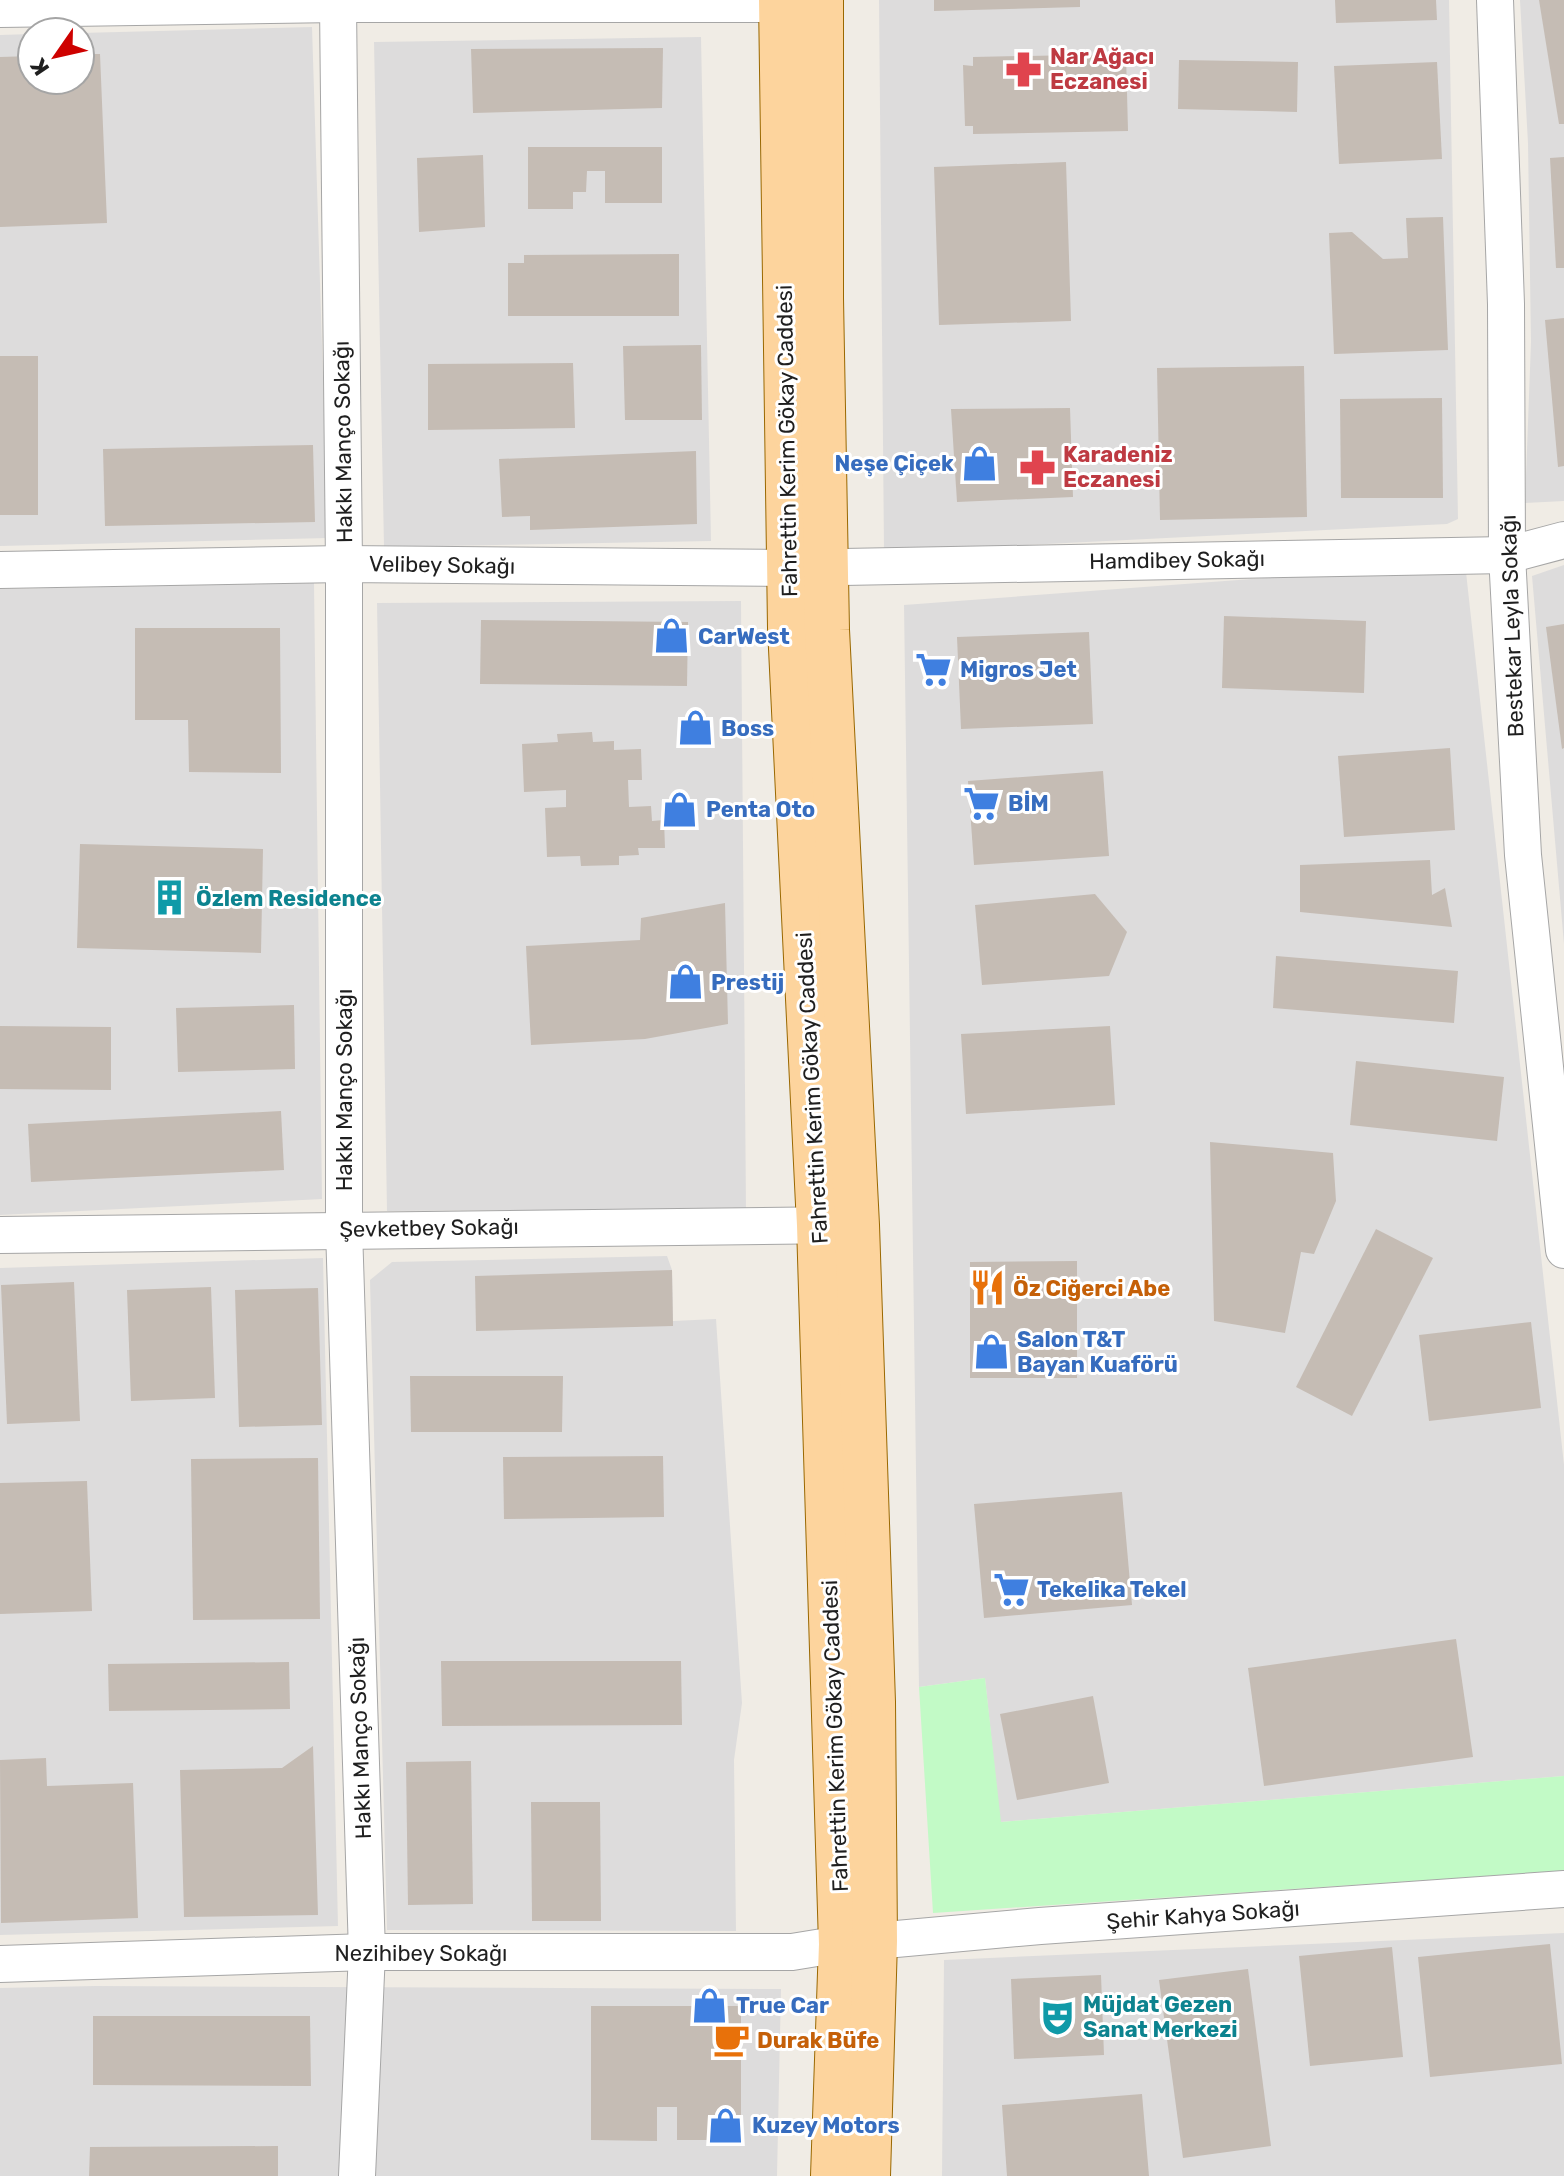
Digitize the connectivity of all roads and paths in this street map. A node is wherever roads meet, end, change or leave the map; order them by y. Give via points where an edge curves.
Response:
1 (1495, 0) edge
2 (794, 1) edge
3 (338, 4) junction
4 (0, 9) edge
5 (1564, 540) edge
6 (1507, 555) junction
7 (344, 564) junction
8 (807, 568) junction
9 (0, 570) edge
10 (838, 1225) junction
11 (344, 1229) junction
12 (0, 1235) edge
13 (1564, 1250) edge
14 (1564, 1889) edge
15 (858, 1943) junction
16 (367, 1952) junction
17 (0, 1964) edge
18 (357, 2176) edge
19 (833, 2176) edge
20 (868, 2176) edge

1 - 6 street, Bestekar Leyla Sokağı via 1506,304
2 - 3 street
2 - 8 main road, Fahrettin Kerim Gökay Caddesi via 821,298
3 - 4 street
3 - 7 street, Hakkı Manço Sokağı
5 - 6 street, Hamdibey Sokağı
6 - 8 street, Hamdibey Sokağı
6 - 13 street, Bestekar Leyla Sokağı via 1523,855
7 - 8 street, Velibey Sokağı
7 - 9 street, Velibey Sokağı
7 - 11 street, Hakkı Manço Sokağı
8 - 10 main road, Fahrettin Kerim Gökay Caddesi
10 - 11 street, Şevketbey Sokağı
10 - 15 main road, Fahrettin Kerim Gökay Caddesi via 873,1702
11 - 12 street, Şevketbey Sokağı
11 - 16 street, Hakkı Manço Sokağı
14 - 15 street, Şehir Kahya Sokağı
15 - 16 street, Nezihibey Sokağı via 792,1952
15 - 19 main road, Fahrettin Kerim Gökay Caddesi
15 - 20 main road, Fahrettin Kerim Gökay Caddesi
16 - 17 street, Nezihibey Sokağı
16 - 18 street, Hakkı Manço Sokağı

